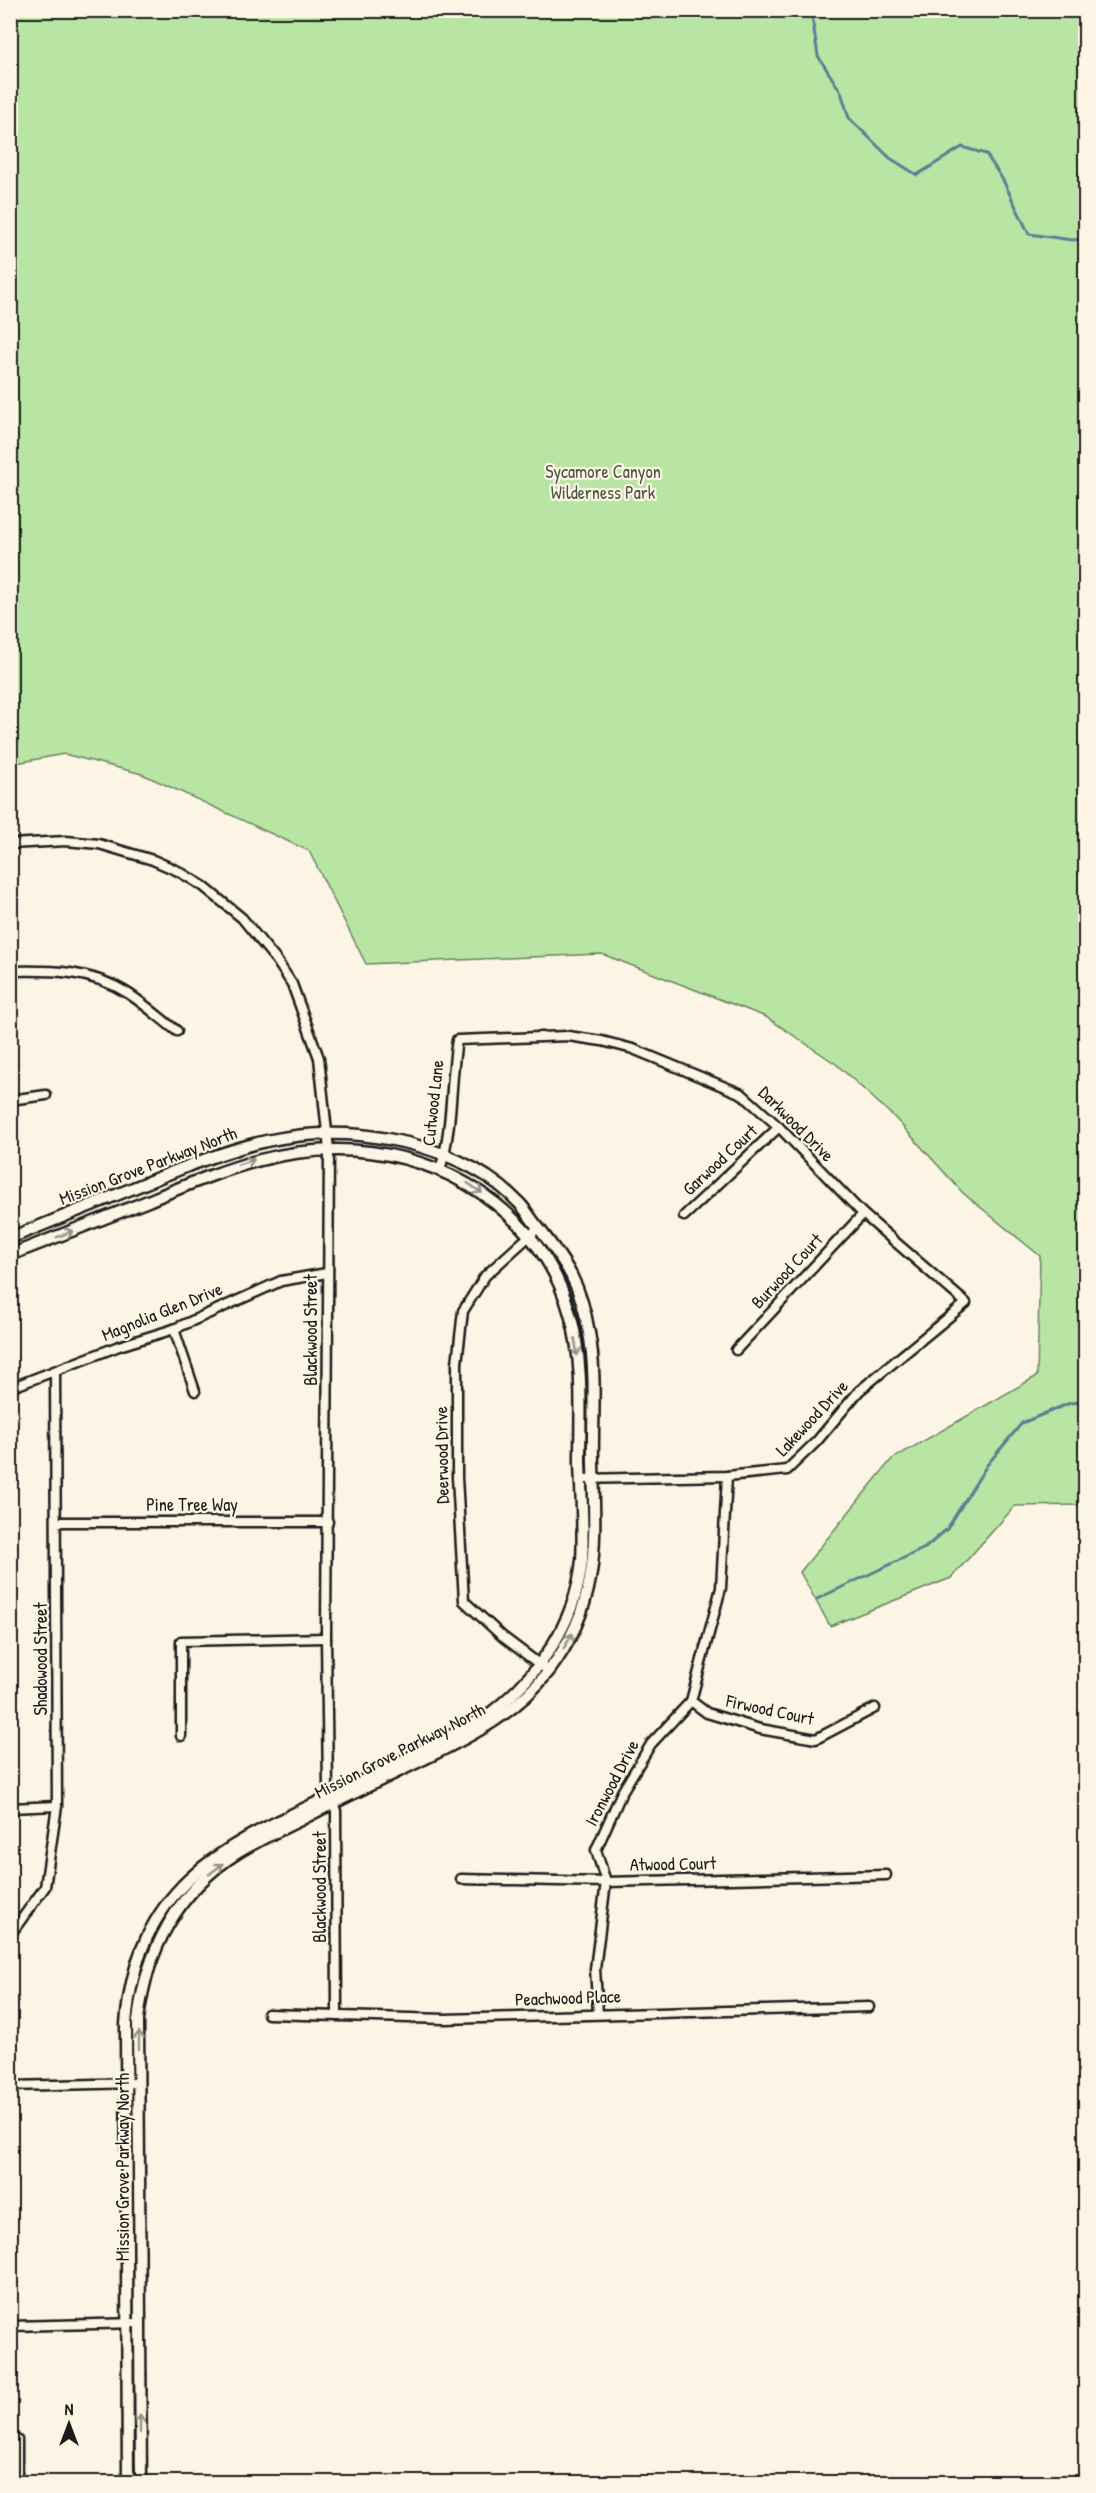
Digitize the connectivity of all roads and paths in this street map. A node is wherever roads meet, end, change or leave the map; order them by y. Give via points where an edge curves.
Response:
1 (10, 844) edge
2 (10, 971) edge
3 (177, 1031) dead end
4 (457, 1040) joint
5 (46, 1095) dead end
6 (10, 1100) edge
7 (779, 1127) junction
8 (328, 1134) junction
9 (329, 1150) junction
10 (444, 1156) junction
11 (440, 1170) junction
12 (863, 1214) junction
13 (684, 1216) dead end
14 (538, 1228) junction
15 (528, 1235) junction
16 (10, 1238) edge
17 (10, 1256) edge
18 (327, 1273) junction
19 (966, 1303) joint
20 (174, 1329) junction
21 (736, 1350) dead end
22 (55, 1371) junction
23 (10, 1388) edge
24 (195, 1391) dead end
25 (727, 1476) junction
26 (594, 1478) junction
27 (580, 1479) junction
28 (57, 1522) junction
29 (328, 1522) junction
30 (326, 1638) junction
31 (544, 1668) junction
32 (691, 1701) junction
33 (875, 1708) dead end
34 (181, 1736) dead end
35 (332, 1799) junction
36 (57, 1806) junction
37 (10, 1808) edge
38 (886, 1875) dead end
39 (461, 1879) dead end
40 (606, 1882) junction
41 (10, 1935) edge
42 (869, 2007) dead end
43 (268, 2014) dead end
44 (598, 2014) junction
45 (337, 2015) junction
46 (126, 2083) junction
47 (139, 2083) junction
48 (10, 2086) edge
49 (127, 2323) junction
50 (140, 2323) junction
51 (10, 2326) edge
52 (17, 2440) dead end
53 (17, 2482) edge
54 (128, 2482) edge
55 (141, 2482) edge

1 - 8 street, Blackwood Street via 99,844 153,860 202,886 242,918 292,984 319,1058
2 - 3 street via 51,970 107,981 129,993
4 - 7 street, Darkwood Drive via 568,1036 633,1049 742,1094
4 - 10 street, Cutwood Lane
5 - 6 street
7 - 12 street, Darkwood Drive
7 - 13 street, Garwood Court
8 - 9 street, Blackwood Street
8 - 10 street, Mission Grove Parkway North via 406,1142
8 - 16 street, Mission Grove Parkway North via 270,1139 223,1152
9 - 11 street, Mission Grove Parkway North via 373,1152
17 -> 9 street, Mission Grove Parkway North via 235,1166 280,1154
9 - 18 street, Blackwood Street
10 - 11 street, Cutwood Lane
10 - 14 street, Mission Grove Parkway North via 465,1164 501,1187 516,1199
11 -> 15 street, Mission Grove Parkway North via 493,1201
12 - 19 street, Darkwood Drive
12 - 21 street, Burwood Court
14 - 15 street, Deerwood Drive
14 - 26 street, Mission Grove Parkway North via 569,1269 590,1335
15 -> 27 street, Mission Grove Parkway North via 557,1278 571,1315 579,1371
15 - 31 street, Deerwood Drive via 485,1276 463,1311 457,1363 458,1477 464,1601
18 - 20 street, Magnolia Glen Drive via 281,1281
18 - 29 street, Blackwood Street
19 - 25 street, Lakewood Drive via 859,1391 787,1470
20 - 22 street, Magnolia Glen Drive
20 - 24 street
22 - 23 street, Magnolia Glen Drive
22 - 28 street, Shadowood Street
25 - 26 street, Lakewood Drive
25 - 32 street, Ironwood Drive via 721,1588
26 - 27 street, Lakewood Drive
31 -> 26 street, Mission Grove Parkway North via 569,1639 587,1596 595,1556
27 - 31 street, Mission Grove Parkway North via 582,1560 578,1585
28 - 29 street, Pine Tree Way
28 - 36 street, Shadowood Street
29 - 30 street, Blackwood Street
30 - 34 street via 181,1641
30 - 35 street, Blackwood Street via 328,1788
31 - 35 street, Mission Grove Parkway North via 529,1694 494,1723
32 - 33 street, Firwood Court via 707,1713 760,1729 816,1739
32 - 40 street, Ironwood Drive via 651,1744 622,1792 596,1850
35 - 45 street, Blackwood Street
35 - 46 street, Mission Grove Parkway North via 224,1850 170,1898 148,1939 132,1982 126,2024
47 -> 35 street, Mission Grove Parkway North via 138,2020 144,1983 160,1938 184,1898 237,1853
36 - 37 street
36 - 41 street, Shadowood Street via 45,1887
38 - 40 street, Atwood Court
39 - 40 street, Atwood Court
40 - 44 street, Ironwood Drive via 595,1969
42 - 44 street, Peachwood Place
43 - 45 street, Peachwood Place
44 - 45 street, Peachwood Place via 445,2019
46 - 47 street
46 - 48 street
46 - 49 street, Mission Grove Parkway North
47 - 50 street, Mission Grove Parkway North
49 - 50 street
49 - 51 street
49 - 54 street, Mission Grove Parkway North
55 -> 50 street, Mission Grove Parkway North
52 - 53 street

